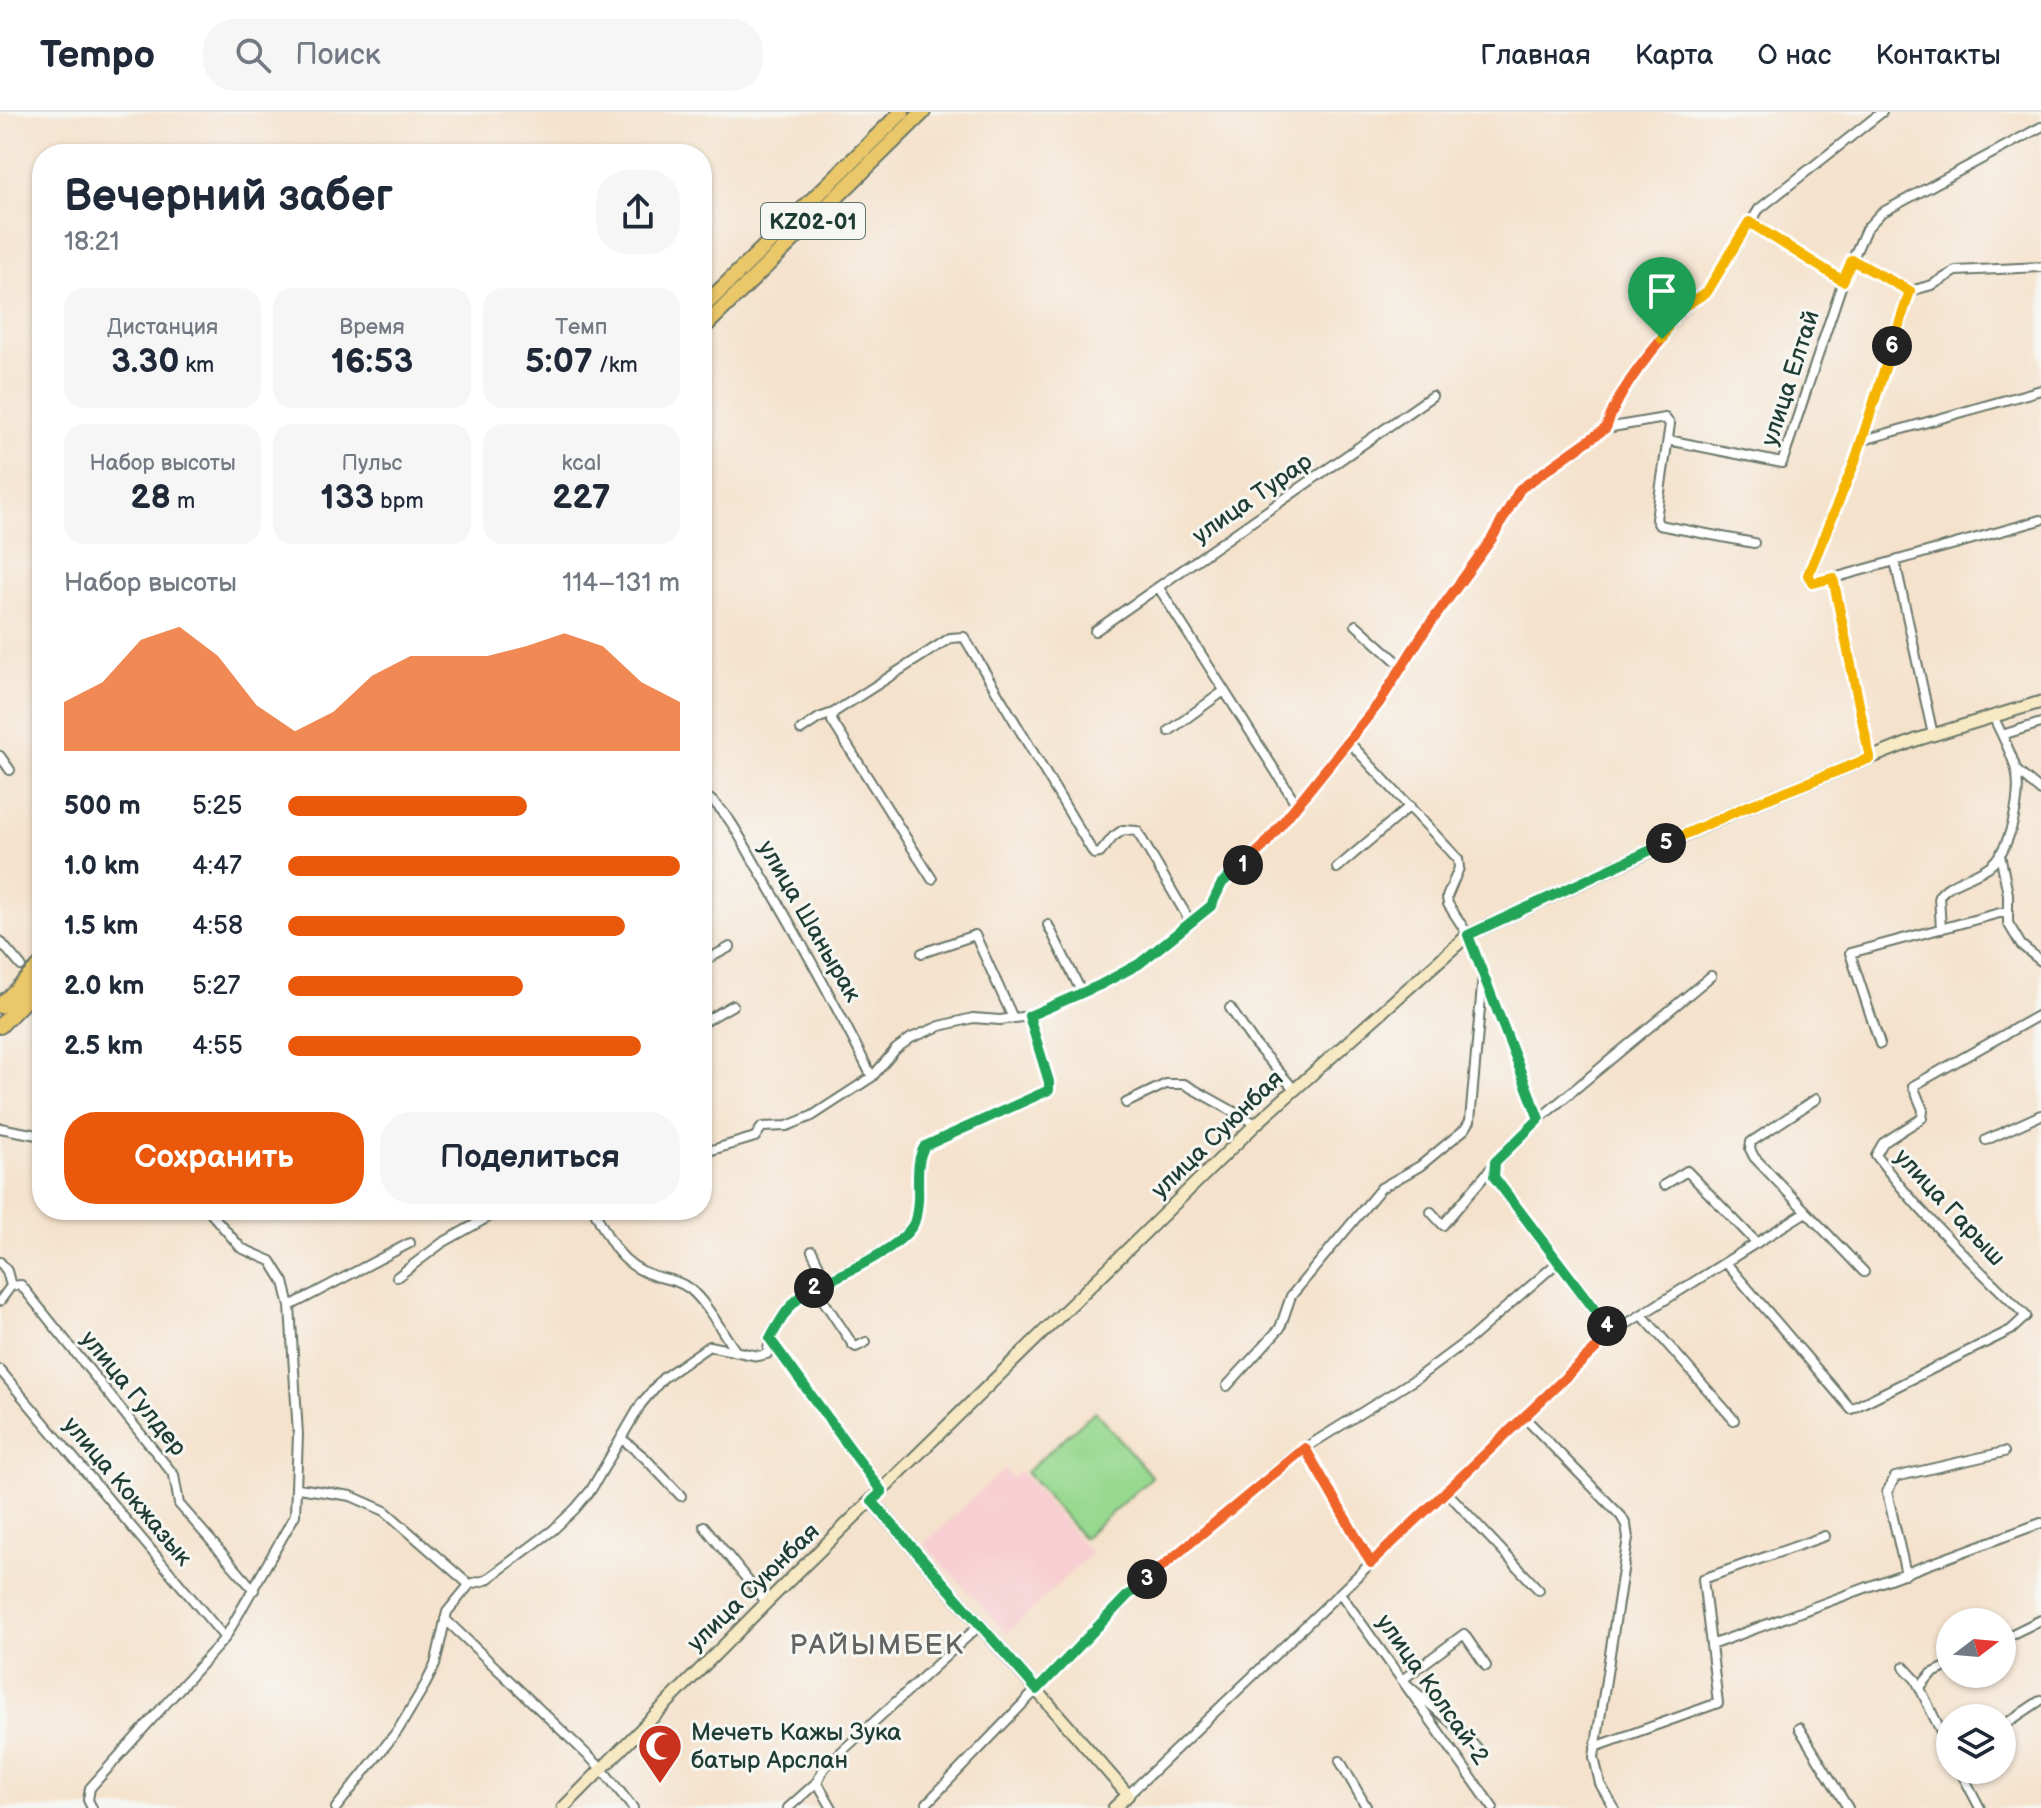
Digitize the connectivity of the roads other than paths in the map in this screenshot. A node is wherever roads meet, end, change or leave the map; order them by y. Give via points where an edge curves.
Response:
1 (902, 112) edge
2 (923, 112) edge
3 (1882, 112) edge
4 (2041, 127) edge
5 (1749, 222) junction
6 (1852, 260) junction
7 (2041, 267) edge
8 (1843, 281) junction
9 (1910, 291) junction
10 (712, 298) edge
11 (712, 319) edge
12 (2041, 390) edge
13 (1432, 396) dead end
14 (1606, 428) junction
15 (1668, 440) junction
16 (1860, 441) junction
17 (2041, 520) edge
18 (1754, 543) dead end
19 (1895, 561) junction
20 (1833, 578) junction
21 (1159, 588) junction
22 (1356, 625) dead end
23 (1095, 631) dead end
24 (1402, 666) junction
25 (1224, 691) junction
26 (2041, 702) edge
27 (833, 713) junction
28 (1993, 716) junction
29 (2041, 723) edge
30 (801, 730) dead end
31 (1169, 731) dead end
32 (1933, 735) junction
33 (2002, 735) junction
34 (1348, 741) junction
35 (0, 756) edge
36 (1870, 758) junction
37 (10, 770) dead end
38 (2016, 770) junction
39 (2041, 791) edge
40 (712, 802) edge
41 (1297, 805) junction
42 (1410, 806) junction
43 (2000, 854) junction
44 (1337, 868) dead end
45 (932, 879) dead end
46 (2007, 911) junction
47 (1191, 923) junction
48 (1048, 925) dead end
49 (1941, 929) junction
50 (1468, 935) junction
51 (0, 941) edge
52 (730, 947) dead end
53 (922, 953) dead end
54 (13, 956) junction
55 (712, 957) edge
56 (1, 961) edge
57 (2041, 961) edge
58 (21, 966) dead end
59 (32, 974) edge
60 (1483, 975) junction
61 (1711, 976) dead end
62 (32, 993) edge
63 (1082, 993) junction
64 (733, 1005) dead end
65 (0, 1006) edge
66 (1230, 1008) dead end
67 (2041, 1014) edge
68 (1029, 1016) junction
69 (712, 1017) edge
70 (1013, 1018) junction
71 (0, 1026) edge
72 (1880, 1044) dead end
73 (872, 1077) junction
74 (1294, 1089) junction
75 (1816, 1099) dead end
76 (1126, 1103) dead end
77 (2041, 1115) edge
78 (1539, 1119) junction
79 (1256, 1124) junction
80 (0, 1128) edge
81 (32, 1134) edge
82 (1986, 1140) dead end
83 (712, 1150) edge
84 (1493, 1166) junction
85 (1664, 1185) dead end
86 (1431, 1212) dead end
87 (1806, 1212) junction
88 (217, 1220) edge
89 (483, 1220) edge
90 (599, 1220) edge
91 (410, 1243) dead end
92 (1757, 1243) junction
93 (812, 1251) dead end
94 (0, 1262) edge
95 (1557, 1263) junction
96 (1726, 1263) junction
97 (1864, 1272) dead end
98 (397, 1277) dead end
99 (827, 1282) junction
100 (11, 1286) junction
101 (815, 1288) junction
102 (0, 1301) edge
103 (290, 1306) junction
104 (1642, 1315) junction
105 (1612, 1333) junction
106 (770, 1339) junction
107 (866, 1342) dead end
108 (735, 1350) junction
109 (0, 1370) edge
110 (1227, 1386) dead end
111 (1524, 1417) junction
112 (1734, 1420) dead end
113 (621, 1438) junction
114 (1305, 1448) junction
115 (2004, 1452) dead end
116 (298, 1488) junction
117 (1446, 1491) junction
118 (882, 1492) junction
119 (681, 1496) dead end
120 (872, 1501) junction
121 (2041, 1523) edge
122 (704, 1526) dead end
123 (1825, 1536) dead end
124 (1371, 1563) junction
125 (1906, 1574) junction
126 (470, 1584) junction
127 (254, 1590) junction
128 (1539, 1590) dead end
129 (1340, 1593) junction
130 (766, 1603) junction
131 (445, 1619) junction
132 (2041, 1620) edge
133 (980, 1625) junction
134 (2016, 1632) edge
135 (225, 1638) junction
136 (1711, 1645) junction
137 (1486, 1666) dead end
138 (1904, 1667) dead end
139 (1936, 1672) edge
140 (1402, 1680) junction
141 (1920, 1687) junction
142 (1037, 1690) junction
143 (2041, 1700) edge
144 (2016, 1717) edge
145 (1936, 1721) edge
146 (1799, 1728) dead end
147 (1595, 1747) junction
148 (1480, 1752) dead end
149 (1340, 1761) dead end
150 (602, 1769) junction
151 (817, 1782) junction
152 (1967, 1784) edge
153 (1128, 1795) junction
154 (927, 1803) dead end
155 (92, 1808) edge
156 (336, 1808) edge
157 (563, 1808) edge
158 (633, 1808) edge
159 (788, 1808) edge
160 (832, 1808) edge
161 (1114, 1808) edge
162 (1367, 1808) edge
163 (1493, 1808) edge
164 (1614, 1808) edge
165 (1848, 1808) edge
166 (1980, 1808) edge

1 - 10 highway, KZ02-01
2 - 11 highway, KZ02-01
3 - 5 street
4 - 6 street, улица Елтай via 1881,213 1866,229
5 - 8 street
5 - 14 street via 1707,292 1672,317
6 - 8 street, улица Елтай
6 - 9 street
7 - 9 street via 1956,271
8 - 15 street, улица Елтай via 1782,463
9 - 16 street
12 - 16 street
13 - 21 street, улица Турар
14 - 15 street via 1665,418 1670,424
14 - 24 street via 1520,489 1491,540
15 - 18 street via 1656,522
16 - 20 street via 1809,571 1811,582
17 - 19 street
19 - 20 street
19 - 32 street
20 - 36 street
21 - 23 street, улица Турар
21 - 25 street
22 - 24 street
24 - 34 street
25 - 31 street
25 - 41 street
26 - 28 main road, улица Суюнбая
27 - 30 street
27 - 45 street via 832,721
27 - 47 street via 950,638 964,637 1094,854 1123,830 1137,831
28 - 32 main road, улица Суюнбая
28 - 33 street
29 - 33 street
32 - 36 main road, улица Суюнбая
33 - 38 street
34 - 41 street
34 - 42 street
35 - 37 street
36 - 50 main road, улица Суюнбая via 1741,809
38 - 39 street
38 - 43 street via 2013,822
40 - 73 street, улица Шанырак via 722,810 817,968
41 - 47 street
42 - 44 street
42 - 50 street via 1458,859 1447,897
43 - 46 street
43 - 49 street via 1990,866 1939,896
46 - 49 street
46 - 57 street via 2012,933
47 - 63 street via 1139,964
48 - 63 street
49 - 72 street via 1850,953
50 - 60 street
50 - 74 main road, улица Суюнбая
51 - 54 street
52 - 55 street
53 - 70 street via 975,935
54 - 56 street
54 - 58 street
59 - 65 highway
60 - 78 street
60 - 110 street via 1470,1121 1420,1166 1381,1188 1291,1296 1280,1328
61 - 78 street
62 - 71 highway
63 - 68 street
64 - 69 street
66 - 74 street
67 - 96 street, улица Гарыш via 1913,1086 1922,1118 1883,1143 1876,1155 1942,1232 2026,1316 2011,1330 1851,1409
68 - 70 street
68 - 99 street via 1049,1090 925,1146 915,1222 864,1264
70 - 73 street via 973,1018 911,1038
73 - 83 street via 812,1116 787,1126 762,1127 755,1137
74 - 79 main road, улица Суюнбая
75 - 87 street via 1751,1142 1750,1149
76 - 79 street via 1166,1084 1184,1084
77 - 82 street
78 - 84 street
79 - 118 main road, улица Суюнбая
80 - 81 street
84 - 86 street via 1443,1225
84 - 95 street via 1497,1182
85 - 92 street via 1687,1171
87 - 92 street
87 - 97 street
88 - 103 street via 241,1248 271,1261
89 - 98 street
90 - 108 street via 622,1258 643,1272 692,1290
91 - 103 street
92 - 96 street
93 - 99 street
94 - 100 street
95 - 105 street
95 - 114 street via 1417,1378
96 - 104 street
99 - 101 street
100 - 102 street
100 - 127 street, улица Гулдер via 21,1285 174,1475 179,1504
101 - 106 street via 786,1309
101 - 107 street via 853,1345
103 - 116 street
104 - 105 street
104 - 112 street
105 - 111 street
106 - 108 street via 762,1356
106 - 118 street
108 - 113 street via 709,1346 673,1370 641,1404
109 - 135 street, улица Кокжазык
111 - 117 street
111 - 147 street via 1626,1525
113 - 119 street
113 - 126 street via 575,1509 486,1580
114 - 124 street
114 - 142 street via 1127,1596
115 - 125 street via 1895,1477 1887,1492
116 - 126 street via 351,1496 385,1511
116 - 127 street via 290,1529
117 - 124 street
117 - 128 street
118 - 120 main road, улица Суюнбая
120 - 130 main road, улица Суюнбая
120 - 133 main road
121 - 125 street
122 - 130 street
123 - 136 street via 1703,1579
124 - 129 street
125 - 136 street
126 - 131 street
127 - 135 street
129 - 140 street, улица Колсай-2
129 - 153 street
130 - 150 main road, улица Суюнбая
131 - 150 street
131 - 156 street via 425,1685 398,1730
132 - 134 street
133 - 142 main road
133 - 151 street via 824,1768
135 - 155 street via 90,1788
136 - 147 street via 1718,1703
137 - 140 street via 1464,1634
138 - 141 street
139 - 141 street
140 - 148 street
140 - 163 street, улица Колсай-2
141 - 145 street
142 - 153 main road
142 - 154 street
143 - 144 street
146 - 165 street
147 - 164 street via 1600,1784
149 - 162 street
150 - 157 main road, улица Суюнбая
150 - 158 street
151 - 159 street
151 - 160 street
152 - 166 street
153 - 161 main road

